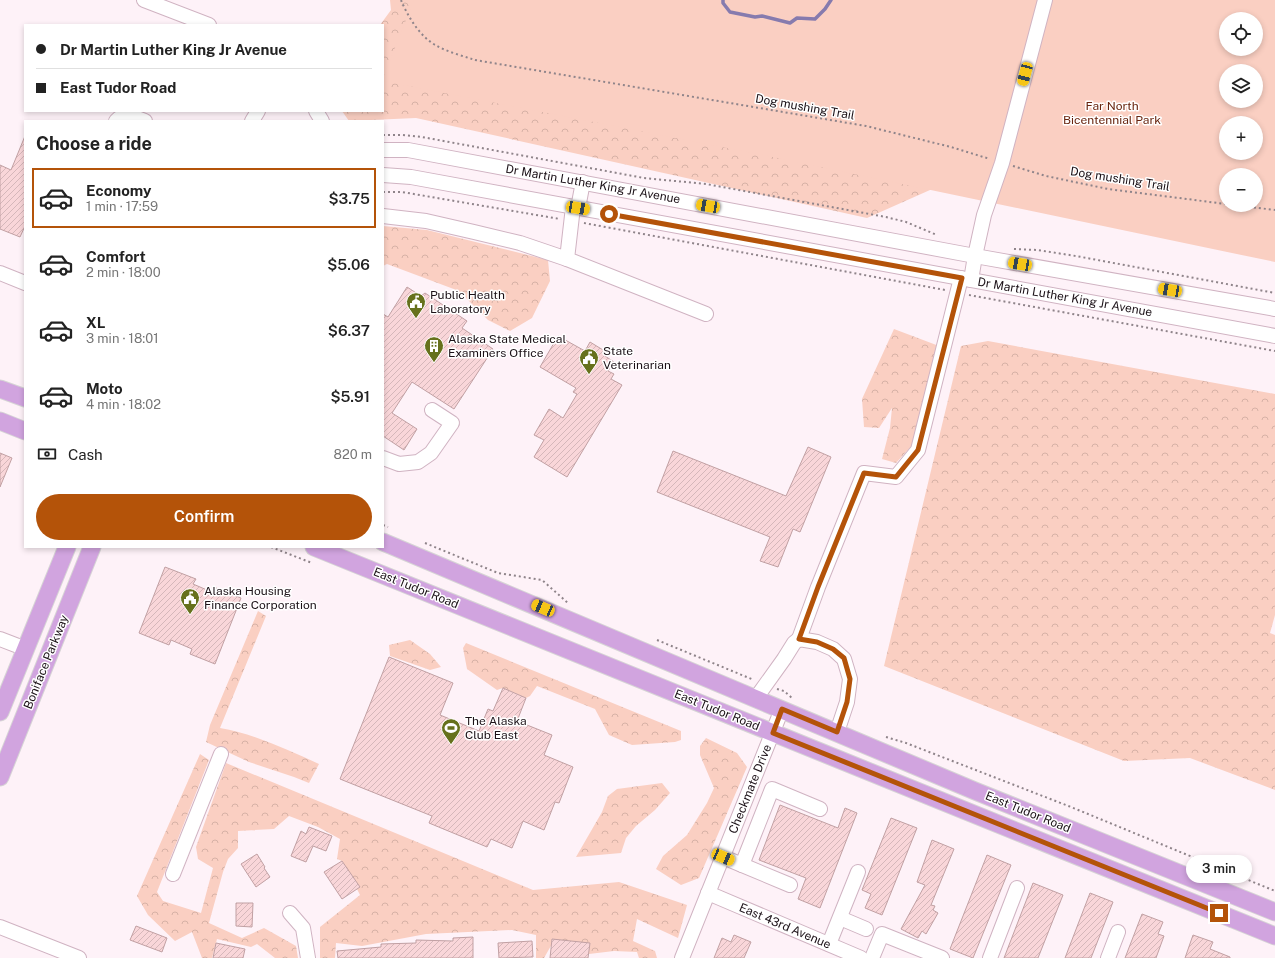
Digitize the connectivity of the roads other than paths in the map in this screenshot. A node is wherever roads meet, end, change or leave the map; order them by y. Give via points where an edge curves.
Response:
1 (144, 0) edge
2 (1045, 0) edge
3 (207, 24) edge
4 (117, 120) edge
5 (142, 120) edge
6 (384, 150) edge
7 (384, 175) edge
8 (583, 182) junction
9 (574, 212) junction
10 (384, 216) edge
11 (975, 256) junction
12 (567, 259) junction
13 (0, 273) edge
14 (966, 279) junction
15 (24, 283) edge
16 (1275, 309) edge
17 (706, 314) dead end
18 (1275, 336) edge
19 (0, 389) edge
20 (24, 398) edge
21 (432, 410) dead end
22 (0, 421) edge
23 (24, 431) edge
24 (384, 458) edge
25 (387, 535) edge
26 (66, 548) edge
27 (92, 548) edge
28 (316, 548) edge
29 (0, 639) edge
30 (799, 639) junction
31 (26, 649) junction
32 (756, 698) junction
33 (788, 705) junction
34 (0, 712) edge
35 (837, 732) junction
36 (773, 733) junction
37 (221, 754) dead end
38 (0, 777) edge
39 (754, 781) junction
40 (772, 789) junction
41 (820, 809) dead end
42 (723, 857) junction
43 (742, 865) junction
44 (858, 872) dead end
45 (174, 874) dead end
46 (790, 885) dead end
47 (1017, 888) dead end
48 (708, 893) junction
49 (1275, 912) edge
50 (290, 913) dead end
51 (840, 918) junction
52 (0, 927) edge
53 (866, 929) dead end
54 (1118, 932) dead end
55 (1275, 936) edge
56 (829, 944) junction
57 (855, 957) edge
58 (79, 958) edge
59 (308, 958) edge
60 (682, 958) edge
61 (872, 958) edge
62 (942, 958) edge
63 (990, 958) edge
64 (1108, 958) edge

1 - 3 street
2 - 11 street via 1002,162 984,215
4 - 5 street via 120,116 128,115
6 - 8 street, Dr Martin Luther King Jr Avenue via 408,150
7 - 9 street, Dr Martin Luther King Jr Avenue via 411,177
8 - 9 street
8 - 11 street, Dr Martin Luther King Jr Avenue
9 - 12 street
9 - 14 street, Dr Martin Luther King Jr Avenue
10 - 12 street via 426,221 474,232 520,243
11 - 14 street
11 - 16 street, Dr Martin Luther King Jr Avenue
12 - 17 street
13 - 15 street
14 - 18 street, Dr Martin Luther King Jr Avenue
14 - 30 street via 958,293 918,450 896,477 864,473
19 - 20 main road
21 - 24 street via 452,423 431,453 418,462 399,464
22 - 23 main road
25 - 32 main road, East Tudor Road
26 - 31 main road, Boniface Parkway
27 - 38 main road, Boniface Parkway
28 - 36 main road, East Tudor Road
29 - 31 street
30 - 32 street
30 - 35 street via 817,642 833,649 844,658 850,679 847,702
31 - 34 main road, Boniface Parkway
32 - 33 main road, East Tudor Road
33 - 35 main road, East Tudor Road
33 - 36 street, Checkmate Drive
35 - 49 main road, East Tudor Road
36 - 39 street, Checkmate Drive
36 - 55 main road, East Tudor Road
37 - 45 street
39 - 40 street
39 - 42 street, Checkmate Drive
40 - 41 street
40 - 43 street
42 - 43 street
42 - 48 street, Checkmate Drive
43 - 46 street
44 - 51 street
47 - 63 street
48 - 56 street, East 43rd Avenue
48 - 60 street, Checkmate Drive
50 - 59 street via 303,928
51 - 53 street
51 - 56 street
52 - 58 street
54 - 64 street
56 - 57 street, East 43rd Avenue
61 - 62 street via 882,934

